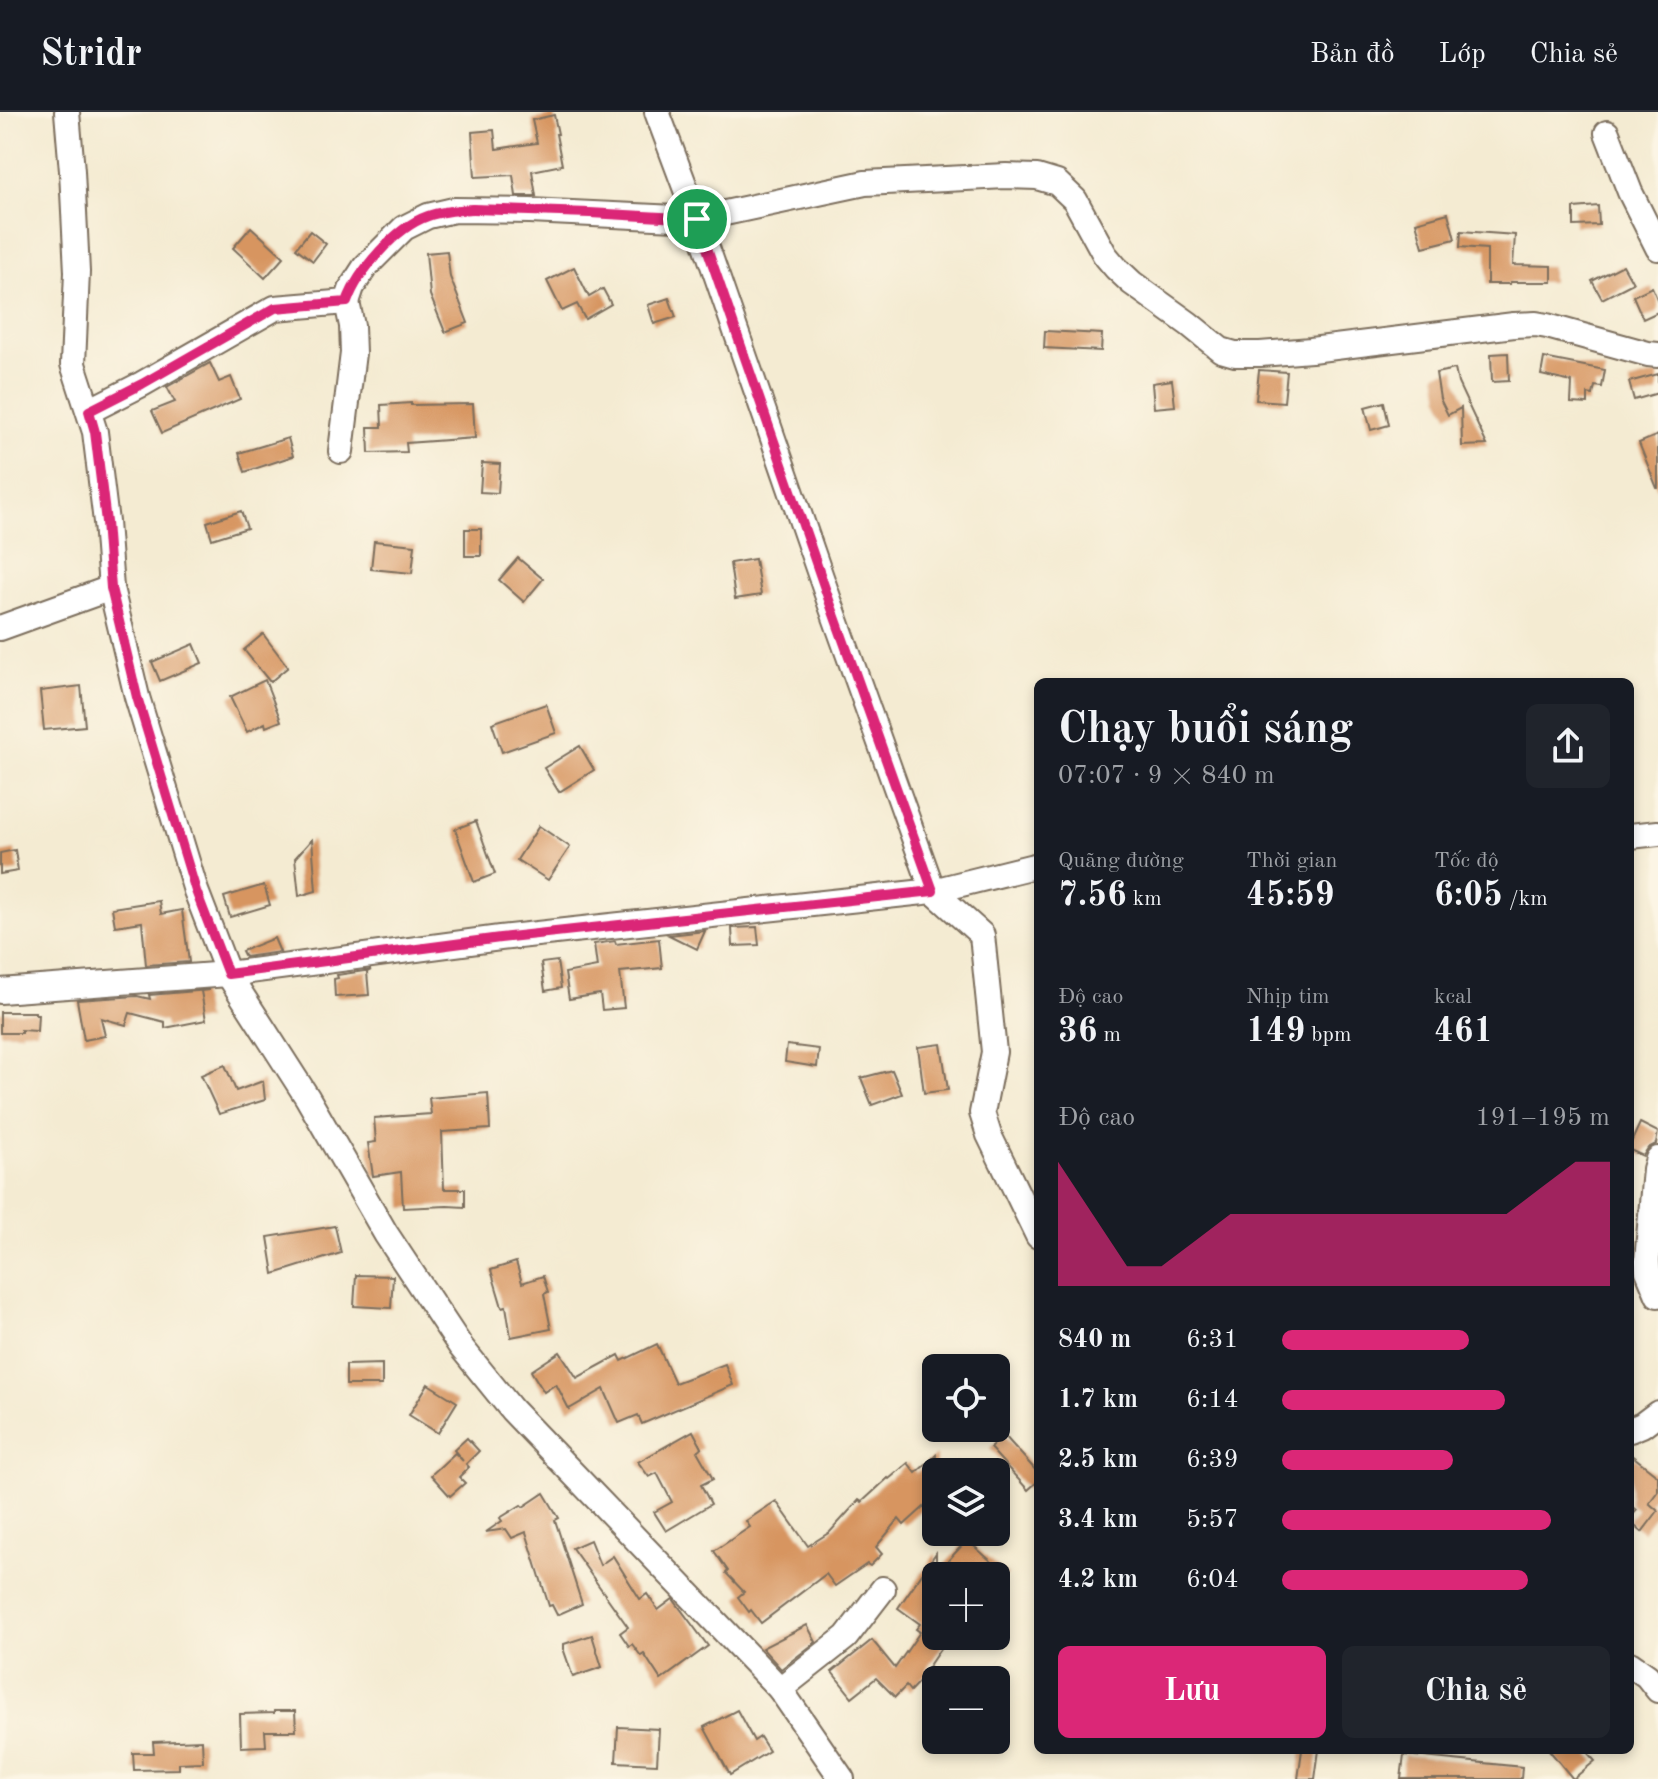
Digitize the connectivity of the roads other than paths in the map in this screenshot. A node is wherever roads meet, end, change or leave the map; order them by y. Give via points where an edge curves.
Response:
1 (67, 112) edge
2 (657, 112) edge
3 (1607, 133) dead end
4 (697, 219) junction
5 (1658, 248) edge
6 (347, 302) junction
7 (1658, 355) edge
8 (89, 411) junction
9 (341, 451) dead end
10 (111, 588) junction
11 (0, 628) edge
12 (1658, 833) edge
13 (1634, 836) edge
14 (1034, 866) edge
15 (933, 891) junction
16 (228, 974) junction
17 (0, 991) edge
18 (1658, 1159) edge
19 (1034, 1228) edge
20 (1658, 1295) edge
21 (1658, 1413) edge
22 (1634, 1428) edge
23 (883, 1589) dead end
24 (1634, 1667) edge
25 (780, 1689) junction
26 (1658, 1690) edge
27 (842, 1779) edge

1 - 8 street via 77,272 73,364
2 - 4 street
3 - 5 street
4 - 6 street via 473,209 428,216 404,228 365,267
4 - 7 street via 865,183 1037,177 1057,183 1075,200 1105,255 1124,276 1221,350 1273,353 1536,324
4 - 15 street
6 - 8 street via 275,308
6 - 9 street via 354,337
8 - 10 street via 105,507
10 - 11 street
10 - 16 street via 137,697 196,891
12 - 13 street
14 - 15 street
15 - 16 street
15 - 19 street via 982,935 994,1052 982,1113
16 - 17 street
16 - 25 street via 461,1347 512,1410
18 - 20 street via 1647,1261
21 - 22 street
23 - 25 street via 846,1637
24 - 26 street
25 - 27 street

